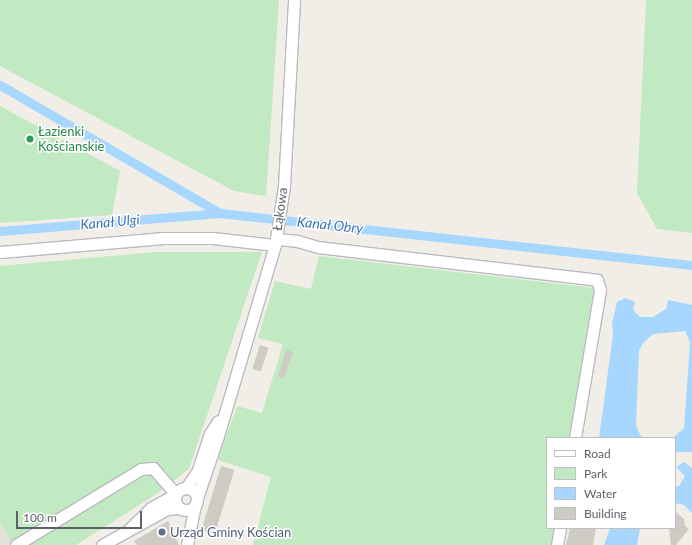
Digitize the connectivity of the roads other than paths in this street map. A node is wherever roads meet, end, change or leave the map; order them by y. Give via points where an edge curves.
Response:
1 (294, 0) edge
2 (276, 240) junction
3 (0, 252) edge
4 (224, 410) junction
5 (575, 437) edge
6 (181, 491) junction
7 (196, 501) junction
8 (180, 509) junction
9 (190, 526) junction
10 (129, 529) junction
11 (560, 529) edge
12 (16, 545) edge
13 (102, 545) edge
14 (187, 545) edge
15 (557, 545) edge

1 - 2 street, Łąkowa via 282,201
2 - 3 street via 163,238
2 - 4 street, Łąkowa
2 - 5 street via 597,280 600,290
4 - 6 street, Łąkowa via 210,434 198,470
4 - 7 street, Łąkowa
6 - 7 street via 193,491
6 - 8 street via 175,501
6 - 10 street via 151,508
6 - 12 street via 153,468 141,469
7 - 8 street via 189,510
7 - 9 street, Łąkowa
8 - 9 street
8 - 10 street via 167,509
9 - 14 street, Łąkowa
10 - 13 street
11 - 15 street

